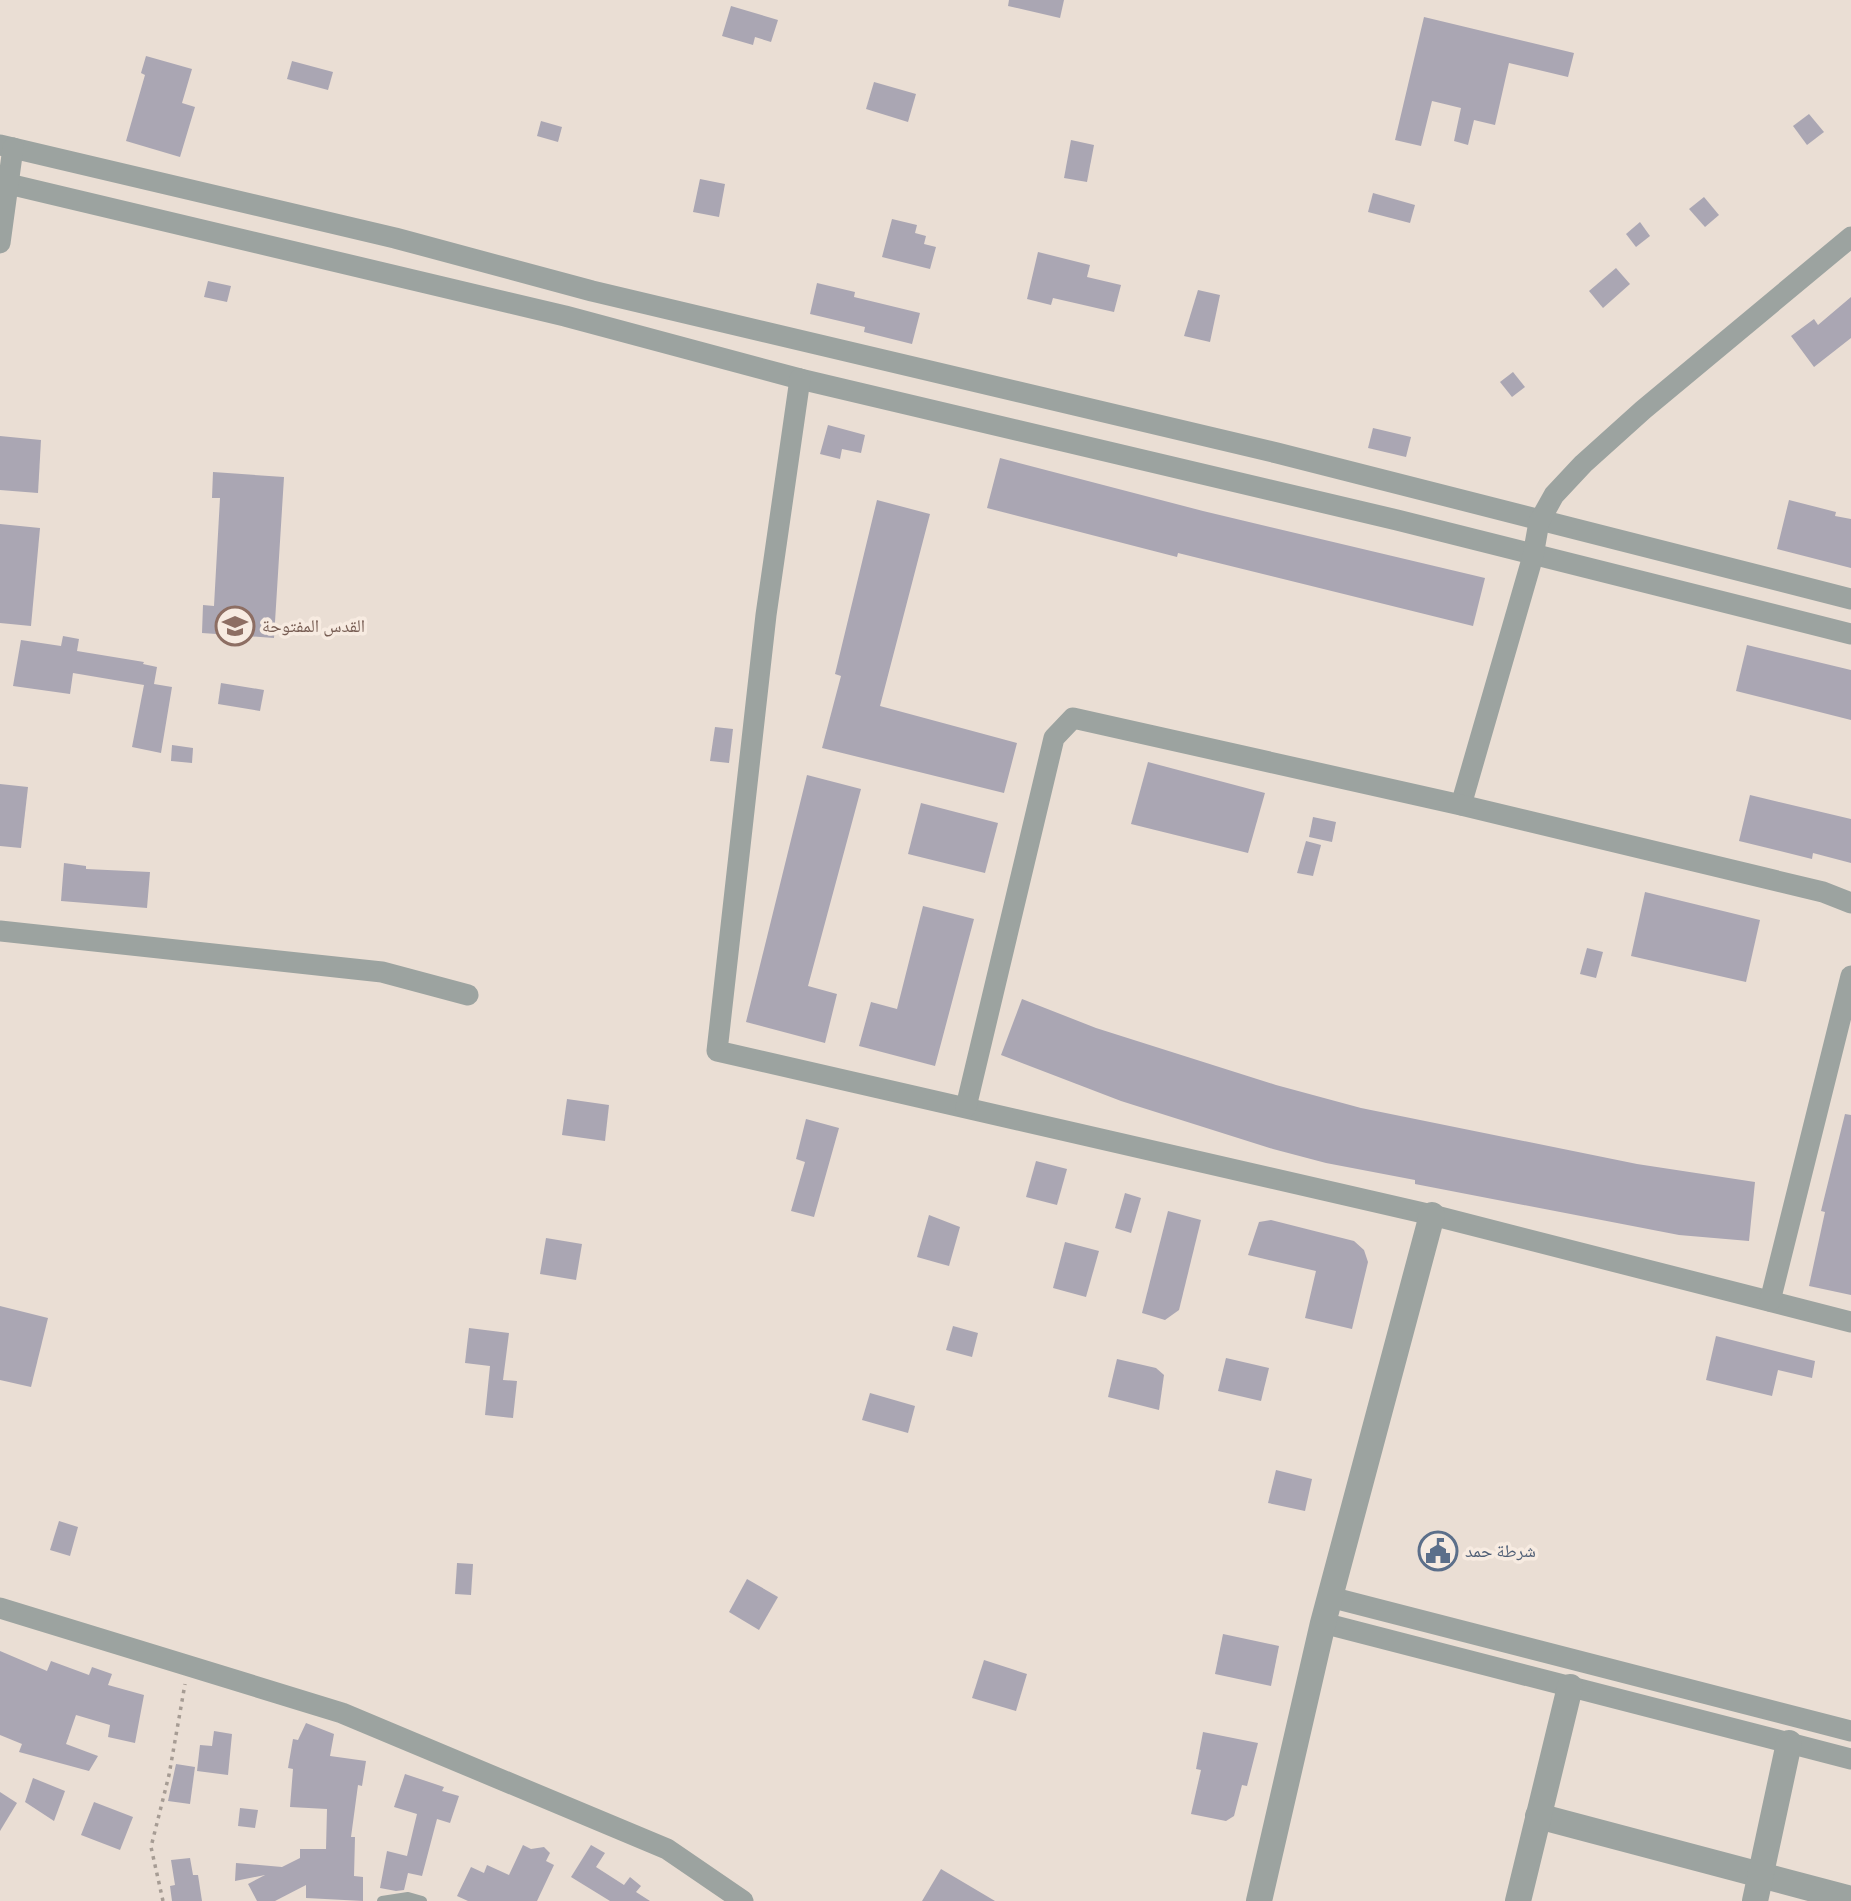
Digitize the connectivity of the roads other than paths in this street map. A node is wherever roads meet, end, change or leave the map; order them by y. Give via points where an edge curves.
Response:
1 (6, 147) edge
2 (4, 183) edge
3 (1851, 237) edge
4 (0, 243) edge
5 (800, 379) junction
6 (1539, 522) junction
7 (1533, 556) junction
8 (1851, 599) edge
9 (1851, 634) edge
10 (1461, 805) junction
11 (1851, 903) edge
12 (0, 931) edge
13 (1851, 976) edge
14 (468, 995) dead end
15 (966, 1107) junction
16 (1432, 1215) junction
17 (1770, 1301) junction
18 (1851, 1322) edge
19 (1330, 1597) junction
20 (0, 1608) edge
21 (1323, 1623) junction
22 (1570, 1687) junction
23 (1851, 1731) edge
24 (1789, 1743) junction
25 (1851, 1759) edge
26 (1538, 1816) junction
27 (1761, 1875) junction
28 (1851, 1899) edge
29 (382, 1901) edge
30 (422, 1901) edge
31 (743, 1901) edge
32 (1259, 1901) edge
33 (1518, 1901) edge
34 (1755, 1901) edge

1 - 2 street
1 - 6 street via 1277,453
2 - 4 street
2 - 5 street via 565,316
3 - 6 street via 1583,464 1553,495
5 - 7 street
5 - 15 street via 766,615 717,1051
6 - 7 street
6 - 8 street
7 - 9 street
7 - 10 street
10 - 11 street via 1823,892
10 - 15 street via 1073,718 1054,738
12 - 14 street via 382,972
13 - 17 street
15 - 16 street
16 - 17 street
16 - 19 street
17 - 18 street
19 - 21 street
19 - 23 street
20 - 31 street via 342,1713 667,1849
21 - 22 street
21 - 32 street
22 - 24 street
22 - 26 street
24 - 25 street
24 - 27 street
26 - 27 street
26 - 33 street
27 - 28 street
27 - 34 street
29 - 30 lane via 408,1897

